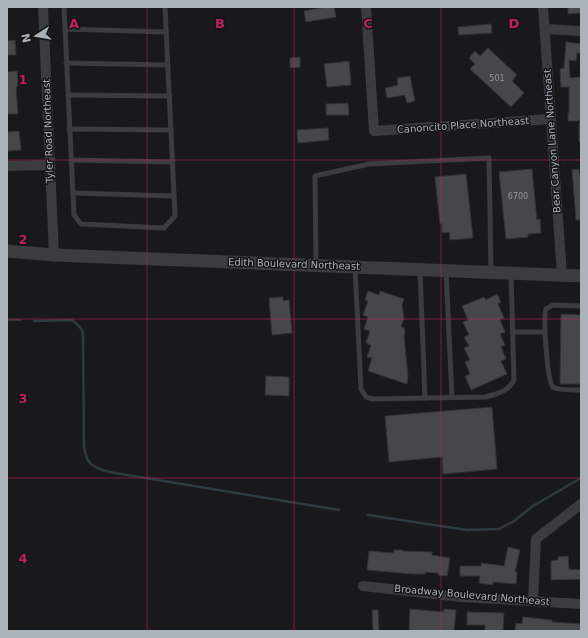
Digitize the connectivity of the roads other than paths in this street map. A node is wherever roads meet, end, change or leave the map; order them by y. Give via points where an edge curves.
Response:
1 (43, 7) edge
2 (64, 7) edge
3 (165, 7) edge
4 (366, 7) edge
5 (543, 7) edge
6 (64, 29) junction
7 (544, 29) junction
8 (581, 30) edge
9 (166, 32) junction
10 (66, 64) junction
11 (168, 65) junction
12 (68, 95) junction
13 (170, 96) junction
14 (551, 119) junction
15 (581, 125) edge
16 (69, 129) junction
17 (171, 130) junction
18 (581, 140) edge
19 (71, 160) junction
20 (173, 162) junction
21 (50, 165) junction
22 (7, 166) edge
23 (73, 193) junction
24 (174, 196) junction
25 (7, 252) edge
26 (54, 255) junction
27 (316, 265) junction
28 (355, 267) junction
29 (420, 269) junction
30 (446, 270) junction
31 (491, 272) junction
32 (511, 273) junction
33 (562, 275) junction
34 (581, 276) edge
35 (581, 306) edge
36 (513, 332) junction
37 (545, 332) junction
38 (581, 390) edge
39 (452, 397) junction
40 (425, 398) junction
41 (581, 504) edge
42 (363, 586) dead end
43 (533, 600) junction
44 (581, 604) edge

1 - 21 street, Tyler Road Northeast
2 - 6 lane
3 - 9 lane
4 - 14 street, Canoncito Place Northeast via 374,131
5 - 7 street, Bear Canyon Lane Northeast
6 - 9 lane
6 - 10 lane
7 - 8 street
7 - 14 street, Bear Canyon Lane Northeast
9 - 11 lane
10 - 11 lane
10 - 12 lane
11 - 13 lane
12 - 13 lane
12 - 16 lane
13 - 17 lane
14 - 33 street, Bear Canyon Lane Northeast
15 - 18 lane
16 - 17 lane
16 - 19 lane
17 - 20 lane
19 - 20 lane
19 - 23 lane
20 - 24 lane
21 - 22 street
21 - 26 street, Tyler Road Northeast
23 - 24 lane
23 - 24 lane via 74,215 81,224 164,228 175,216
25 - 26 street, Edith Boulevard Northeast
26 - 27 street, Edith Boulevard Northeast
27 - 28 street, Edith Boulevard Northeast
27 - 31 lane via 316,176 369,164 489,158
28 - 29 street, Edith Boulevard Northeast
28 - 40 lane via 361,389 366,397 373,399
29 - 30 street, Edith Boulevard Northeast
29 - 40 lane
30 - 31 street, Edith Boulevard Northeast
30 - 39 lane
31 - 32 street, Edith Boulevard Northeast
32 - 33 street, Edith Boulevard Northeast
32 - 36 lane
33 - 34 street, Edith Boulevard Northeast
35 - 37 lane via 553,306 546,309
36 - 37 lane
36 - 39 lane via 514,380 511,386 486,397
37 - 38 lane via 551,384 557,388
39 - 40 lane
41 - 43 street via 536,539
42 - 43 street, Broadway Boulevard Northeast via 461,597
43 - 44 street, Broadway Boulevard Northeast

